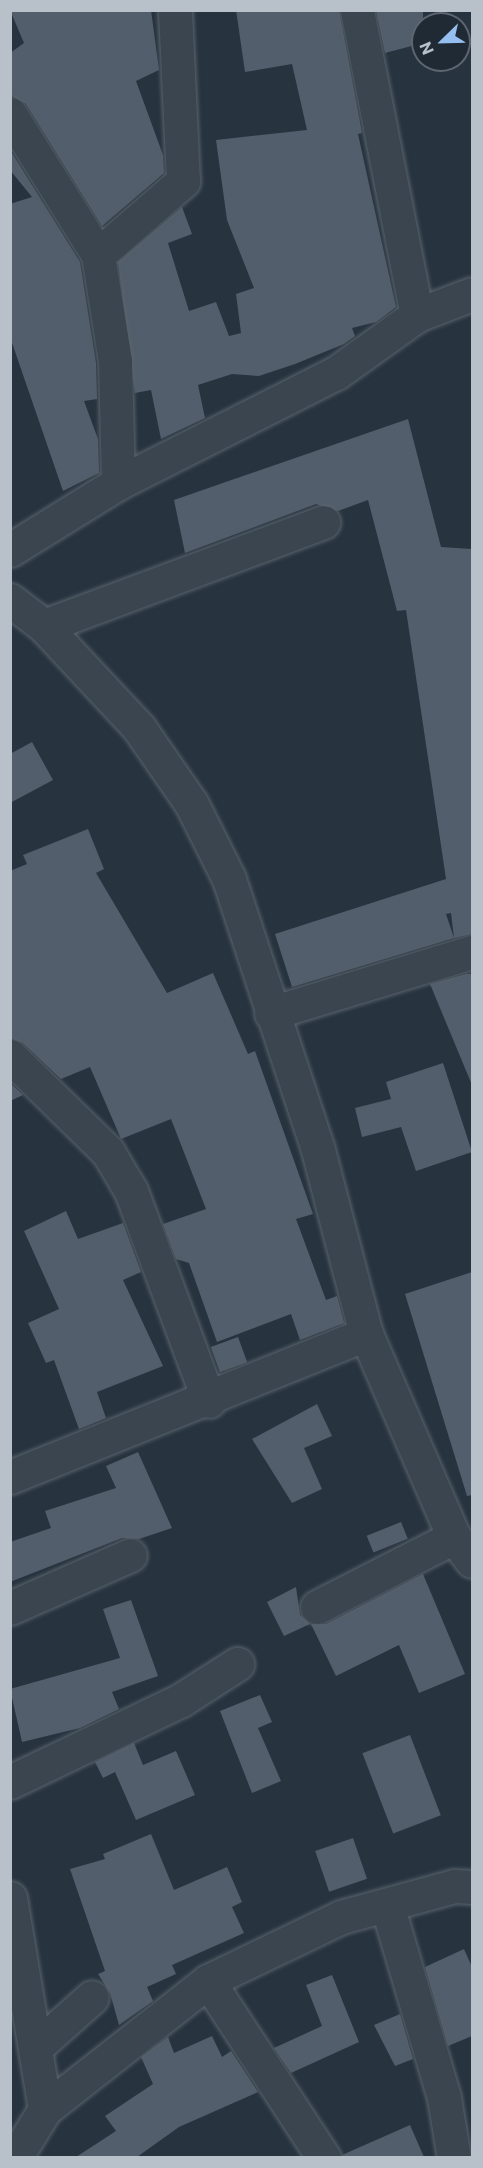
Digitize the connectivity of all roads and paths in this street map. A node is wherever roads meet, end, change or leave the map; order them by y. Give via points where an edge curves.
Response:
1 (175, 10) edge
2 (357, 10) edge
3 (10, 114) edge
4 (98, 255) junction
5 (472, 294) edge
6 (417, 315) junction
7 (118, 483) junction
8 (323, 522) dead end
9 (10, 550) edge
10 (10, 600) edge
11 (44, 626) junction
12 (472, 952) edge
13 (271, 1013) junction
14 (10, 1056) edge
15 (366, 1334) junction
16 (209, 1401) junction
17 (10, 1477) edge
18 (464, 1549) edge
19 (130, 1555) dead end
20 (317, 1607) dead end
21 (10, 1608) edge
22 (237, 1664) dead end
23 (10, 1782) edge
24 (472, 1887) edge
25 (10, 1898) edge
26 (387, 1905) junction
27 (208, 1980) junction
28 (92, 1997) dead end
29 (34, 2048) junction
30 (45, 2109) junction
31 (15, 2157) edge
32 (324, 2157) edge
33 (454, 2157) edge

1 - 4 street via 183,181
2 - 6 street
3 - 4 street
4 - 7 street via 115,361
5 - 6 street
6 - 7 street via 336,373
7 - 9 street
8 - 11 street
10 - 11 street
11 - 13 street via 139,728 191,803 229,879
12 - 13 street
13 - 15 street via 318,1150
14 - 16 street via 108,1152 131,1191
15 - 16 street
15 - 18 street
16 - 17 street
18 - 20 street
19 - 21 street
22 - 23 street via 181,1700
24 - 26 street via 454,1886
25 - 29 street
26 - 27 street via 341,1917
26 - 33 street via 444,2098
27 - 30 street
27 - 32 street
28 - 29 street
29 - 30 street
30 - 31 street

